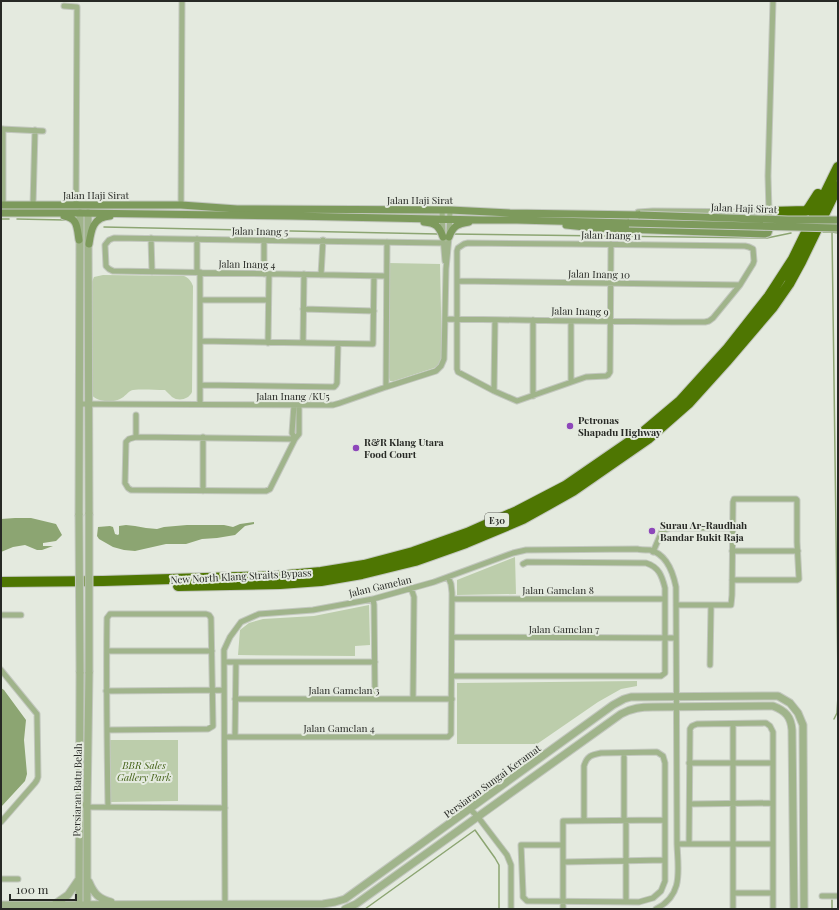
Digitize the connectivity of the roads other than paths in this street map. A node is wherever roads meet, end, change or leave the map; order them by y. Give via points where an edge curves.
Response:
1 (182, 1) edge
2 (773, 1) edge
3 (64, 6) dead end
4 (2, 129) edge
5 (34, 130) junction
6 (43, 131) dead end
7 (838, 166) edge
8 (838, 186) edge
9 (110, 204) junction
10 (2, 205) edge
11 (33, 205) junction
12 (76, 205) junction
13 (181, 205) junction
14 (442, 210) junction
15 (450, 210) junction
16 (84, 212) junction
17 (769, 212) junction
18 (1, 213) edge
19 (34, 214) junction
20 (200, 214) junction
21 (615, 214) junction
22 (375, 217) junction
23 (446, 219) junction
24 (483, 220) junction
25 (517, 220) junction
26 (838, 220) edge
27 (838, 228) edge
28 (445, 233) junction
29 (151, 238) junction
30 (197, 239) junction
31 (79, 240) junction
32 (264, 240) junction
33 (323, 240) junction
34 (387, 242) junction
35 (89, 244) junction
36 (611, 244) junction
37 (109, 269) joint
38 (446, 270) junction
39 (152, 272) junction
40 (198, 272) junction
41 (266, 274) junction
42 (304, 274) junction
43 (321, 275) junction
44 (374, 276) junction
45 (386, 276) junction
46 (458, 281) junction
47 (611, 283) junction
48 (740, 285) junction
49 (200, 300) junction
50 (268, 300) junction
51 (303, 309) junction
52 (374, 311) junction
53 (713, 318) joint
54 (446, 319) junction
55 (458, 319) junction
56 (495, 320) junction
57 (534, 320) junction
58 (571, 320) junction
59 (611, 321) junction
60 (200, 342) junction
61 (268, 343) junction
62 (303, 343) junction
63 (338, 344) junction
64 (571, 382) junction
65 (200, 385) junction
66 (386, 387) junction
67 (494, 391) junction
68 (533, 396) junction
69 (79, 404) junction
70 (89, 404) junction
71 (200, 404) junction
72 (296, 405) junction
73 (136, 415) dead end
74 (136, 437) junction
75 (203, 437) junction
76 (295, 439) junction
77 (203, 491) junction
78 (733, 528) junction
79 (732, 551) junction
80 (798, 551) junction
81 (653, 552) junction
82 (523, 564) dead end
83 (448, 577) junction
84 (732, 580) junction
85 (1, 582) edge
86 (1, 588) edge
87 (411, 588) junction
88 (373, 599) junction
89 (452, 599) junction
90 (665, 599) junction
91 (676, 605) junction
92 (711, 606) junction
93 (21, 614) dead end
94 (1, 615) edge
95 (452, 637) junction
96 (665, 638) junction
97 (676, 638) junction
98 (107, 651) junction
99 (212, 651) junction
100 (224, 662) junction
101 (236, 662) junction
102 (375, 662) junction
103 (710, 665) dead end
104 (1, 670) edge
105 (452, 676) junction
106 (212, 690) junction
107 (224, 690) junction
108 (106, 691) junction
109 (676, 697) junction
110 (236, 699) junction
111 (375, 699) junction
112 (413, 699) junction
113 (452, 699) junction
114 (676, 706) junction
115 (733, 724) junction
116 (107, 730) junction
117 (225, 737) junction
118 (236, 737) junction
119 (624, 753) junction
120 (733, 763) junction
121 (773, 763) junction
122 (689, 764) junction
123 (80, 791) junction
124 (733, 803) junction
125 (773, 803) junction
126 (690, 804) junction
127 (87, 807) junction
128 (108, 807) junction
129 (225, 808) junction
130 (470, 809) junction
131 (478, 817) junction
132 (665, 820) junction
133 (584, 821) junction
134 (625, 821) junction
135 (1, 822) edge
136 (677, 844) junction
137 (689, 844) junction
138 (733, 844) junction
139 (773, 844) junction
140 (563, 845) junction
141 (665, 860) junction
142 (626, 861) junction
143 (563, 862) junction
144 (83, 877) junction
145 (1, 879) edge
146 (18, 879) dead end
147 (733, 893) junction
148 (773, 893) junction
149 (822, 896) dead end
150 (838, 896) edge
151 (563, 901) junction
152 (626, 902) junction
153 (117, 904) junction
154 (225, 904) junction
155 (1, 905) edge
156 (55, 905) junction
157 (83, 907) edge
158 (345, 909) edge
159 (511, 909) edge
160 (562, 909) edge
161 (656, 909) edge
162 (733, 909) edge
163 (773, 909) edge
164 (794, 909) edge
165 (804, 909) edge

1 - 13 street
2 - 17 street
3 - 12 street via 77,8
4 - 5 street
4 - 10 street
5 - 6 street
5 - 11 street
7 - 17 highway via 806,211
7 - 85 highway, New North Klang Straits Bypass / E30 via 794,259 728,348 680,401 642,433 565,486 517,511 466,534 413,552 364,565 321,572 277,576 119,581
8 - 86 highway, New North Klang Straits Bypass / E30 via 789,284 732,356 689,403 648,438 573,491 523,519 415,561 321,581 280,584
9 - 12 main road, Jalan Haji Sirat
9 - 13 main road, Jalan Haji Sirat
9 - 16 main road via 104,208 88,208
10 - 11 main road, Jalan Haji Sirat
10 - 16 main road via 79,208
11 - 12 main road, Jalan Haji Sirat
13 - 14 main road, Jalan Haji Sirat via 252,209
14 - 15 main road, Jalan Haji Sirat
14 - 23 street
15 - 21 main road, Jalan Haji Sirat
15 - 23 street
16 - 19 main road, Jalan Haji Sirat
16 - 20 main road, Jalan Haji Sirat
16 - 31 street, Persiaran Batu Belah
16 - 35 street, Persiaran Batu Belah
17 - 21 street via 653,211
17 - 25 main road via 769,230 765,234 594,228
18 - 19 main road, Jalan Haji Sirat
19 - 31 main road via 70,217 77,226
20 - 22 main road, Jalan Haji Sirat
20 - 35 main road via 105,217 94,223
21 - 26 main road, Jalan Haji Sirat, bridge
22 - 23 main road, Jalan Haji Sirat
22 - 28 main road via 432,223
23 - 24 main road, Jalan Haji Sirat
23 - 28 street, Jalan Inang /KU5
24 - 25 main road, Jalan Haji Sirat
24 - 28 main road via 463,223
25 - 27 main road, Jalan Haji Sirat, bridge
28 - 34 street, Jalan Inang 5
28 - 38 street, Jalan Inang /KU5
28 - 38 street, Jalan Inang /KU5
29 - 30 street, Jalan Inang 5
29 - 37 street, Jalan Inang 5 via 109,240 106,245 106,266
29 - 39 street
30 - 32 street, Jalan Inang 5
30 - 40 street
31 - 69 street, Persiaran Batu Belah
32 - 33 street, Jalan Inang 5
32 - 41 street
33 - 34 street, Jalan Inang 5
33 - 43 street
34 - 45 street
35 - 70 street, Persiaran Batu Belah
36 - 46 street, Jalan Inang 11 via 465,243 457,251
36 - 47 street
36 - 48 street, Jalan Inang 11 via 750,247 753,249 753,264
37 - 39 street, Jalan Inang 4
38 - 54 street, Jalan Inang /KU5
39 - 40 street, Jalan Inang 4
40 - 41 street, Jalan Inang 4
40 - 49 street
41 - 42 street, Jalan Inang 4
41 - 50 street
42 - 43 street, Jalan Inang 4
42 - 51 street
43 - 44 street, Jalan Inang 4
44 - 45 street, Jalan Inang 4
44 - 52 street
45 - 66 street
46 - 47 street, Jalan Inang 10
46 - 55 street, Jalan Inang 11
47 - 48 street, Jalan Inang 10
47 - 59 street
48 - 53 street, Jalan Inang 11
49 - 50 street
49 - 60 street
50 - 61 street
51 - 52 street
51 - 62 street
52 - 63 street via 373,344
53 - 59 street, Jalan Inang 9 via 705,322
54 - 55 street, Jalan Inang 9
54 - 66 street, Jalan Inang /KU5 via 444,359 441,366
55 - 56 street, Jalan Inang 9
55 - 67 street, Jalan Inang 11 via 458,372
56 - 57 street, Jalan Inang 9
56 - 67 street
57 - 58 street, Jalan Inang 9
57 - 68 street
58 - 59 street, Jalan Inang 9
58 - 64 street
59 - 64 street via 610,372 606,376
60 - 61 street
60 - 65 street
61 - 62 street
62 - 63 street
63 - 65 street via 337,383 334,387
64 - 68 street
65 - 71 street
66 - 72 street, Jalan Inang /KU5 via 336,404
67 - 68 street via 518,401
69 - 70 street, Jalan Inang /KU5
69 - 123 street, Persiaran Batu Belah, bridge
70 - 71 street, Jalan Inang /KU5
70 - 127 street, Persiaran Batu Belah, bridge
71 - 72 street, Jalan Inang /KU5
72 - 76 street via 299,434
73 - 74 street
74 - 75 street
74 - 77 street via 126,442 125,483 128,488
75 - 76 street
75 - 77 street
76 - 77 street via 270,489
78 - 79 street
78 - 80 street via 734,499 796,499
78 - 81 street via 662,530
79 - 80 street
79 - 84 street
80 - 84 street via 800,578 797,580
81 - 83 street, Jalan Gamelan via 637,549 526,550
81 - 91 street via 666,561 673,573
82 - 90 street via 646,563 659,572 665,588
83 - 87 street, Jalan Gamelan
83 - 89 street
84 - 92 street via 731,605
87 - 88 street, Jalan Gamelan
87 - 112 street via 414,597
88 - 100 street, Jalan Gamelan via 313,610 259,614 241,622 230,637 224,650
88 - 102 street
89 - 90 street, Jalan Gamelan 8
89 - 95 street
90 - 96 street
91 - 92 street
91 - 97 street
92 - 103 street
93 - 94 street
95 - 96 street, Jalan Gamelan 7
95 - 105 street
96 - 97 street, Jalan Gamelan 7
96 - 105 street via 665,673 661,676
97 - 109 street
98 - 99 street
98 - 99 street via 107,618 110,614 209,615
98 - 108 street
99 - 106 street
100 - 101 street
100 - 107 street, Jalan Gamelan
101 - 102 street
101 - 110 street
102 - 111 street
104 - 135 street via 37,714 38,777
105 - 113 street
106 - 107 street
106 - 108 street
106 - 116 street via 213,726 208,729
107 - 117 street, Jalan Gamelan
108 - 116 street
109 - 114 street
109 - 130 street, Persiaran Sungai Keramat via 624,699
109 - 165 street, Persiaran Sungai Keramat via 778,696 790,703 798,713 803,725
110 - 111 street, Jalan Gamelan 3
110 - 118 street
111 - 112 street, Jalan Gamelan 3
112 - 113 street, Jalan Gamelan 3
113 - 118 street, Jalan Gamelan 4 via 452,734 448,737
114 - 131 street, Persiaran Sungai Keramat via 639,707 621,714
114 - 136 street
114 - 164 street, Persiaran Sungai Keramat via 773,706 788,715 792,723
115 - 120 street
115 - 121 street via 766,723 770,726 773,732
115 - 122 street via 692,726
116 - 128 street
117 - 118 street, Jalan Gamelan 4
117 - 129 street, Jalan Gamelan
119 - 132 street via 656,752 662,756 665,763
119 - 133 street via 593,754 586,759
119 - 134 street
120 - 121 street
120 - 122 street
120 - 124 street
121 - 125 street
122 - 126 street
123 - 127 street via 82,803
123 - 144 street, Persiaran Batu Belah
124 - 125 street
124 - 126 street
124 - 138 street
125 - 139 street
126 - 137 street
127 - 128 street
127 - 144 street, Persiaran Batu Belah
128 - 129 street
129 - 154 street, Jalan Gamelan
130 - 131 street
130 - 154 street, Persiaran Sungai Keramat via 345,900 323,904
131 - 158 street, Persiaran Sungai Keramat
131 - 159 street via 507,855 511,865
132 - 134 street
132 - 141 street
133 - 134 street
133 - 140 street via 563,821
134 - 142 street
136 - 137 street
136 - 161 street via 677,886 664,905
137 - 138 street
138 - 139 street
138 - 147 street
139 - 148 street
140 - 143 street
140 - 151 street via 521,845 523,897 527,901
141 - 142 street
141 - 152 street via 665,882 662,891 653,898
142 - 143 street
142 - 152 street
143 - 151 street
144 - 153 street via 97,896
144 - 156 street via 68,895
144 - 157 street, Persiaran Batu Belah
145 - 146 street
147 - 148 street
147 - 162 street
148 - 163 street
149 - 150 street
151 - 152 street
151 - 160 street
153 - 154 street, Persiaran Sungai Keramat
153 - 157 street, Persiaran Sungai Keramat
155 - 156 street, Persiaran Sungai Keramat
156 - 157 street, Persiaran Sungai Keramat

